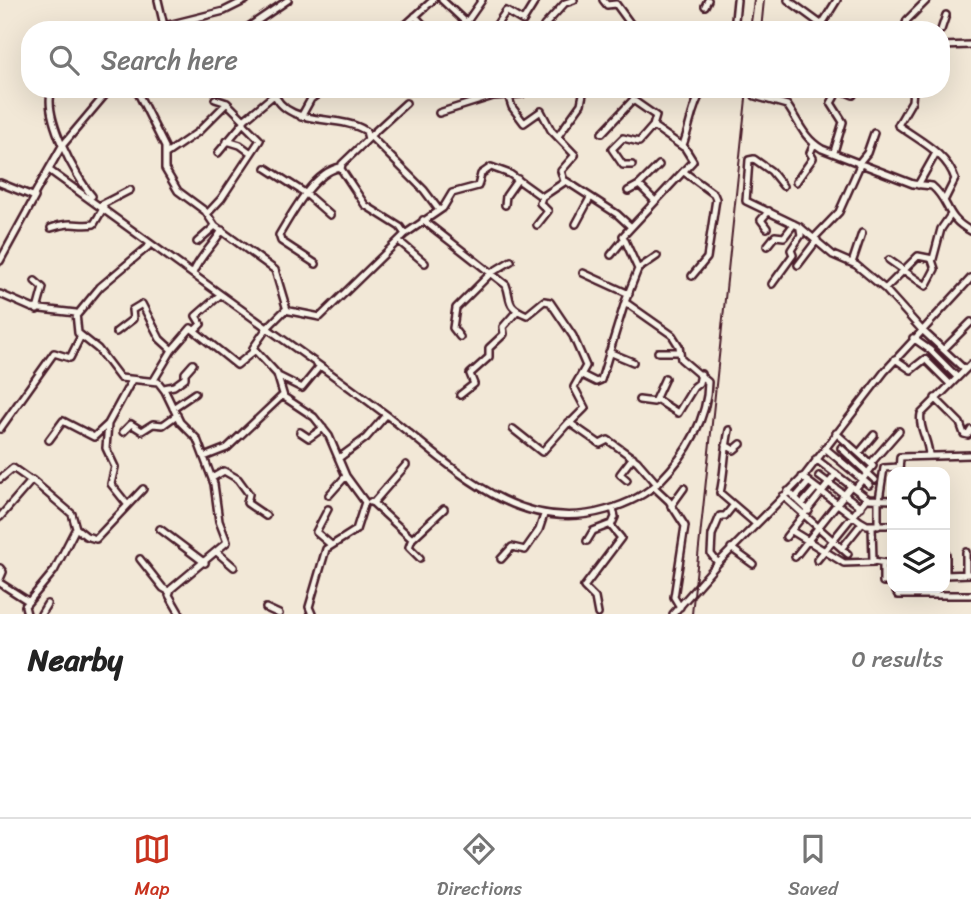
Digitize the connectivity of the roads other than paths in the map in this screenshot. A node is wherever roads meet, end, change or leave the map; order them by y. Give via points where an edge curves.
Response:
1 (158, 0) edge
2 (246, 0) edge
3 (288, 0) edge
4 (419, 0) edge
5 (433, 0) edge
6 (442, 0) edge
7 (482, 0) edge
8 (536, 0) edge
9 (573, 0) edge
10 (603, 0) edge
11 (737, 0) edge
12 (788, 0) edge
13 (836, 0) edge
14 (927, 0) edge
15 (426, 6) junction
16 (946, 15) dead end
17 (415, 16) junction
18 (162, 21) edge
19 (190, 21) edge
20 (257, 21) edge
21 (410, 21) edge
22 (420, 21) edge
23 (464, 21) edge
24 (467, 21) edge
25 (499, 21) edge
26 (523, 21) edge
27 (523, 21) edge
28 (549, 21) edge
29 (628, 21) edge
30 (735, 21) edge
31 (818, 21) edge
32 (824, 21) edge
33 (908, 21) edge
34 (944, 21) edge
35 (971, 45) edge
36 (950, 46) edge
37 (50, 98) edge
38 (102, 98) edge
39 (140, 98) edge
40 (267, 98) edge
41 (276, 98) edge
42 (313, 98) edge
43 (487, 98) edge
44 (509, 98) edge
45 (582, 98) edge
46 (697, 98) edge
47 (762, 98) edge
48 (834, 98) edge
49 (912, 98) edge
50 (215, 99) dead end
51 (226, 103) junction
52 (406, 103) dead end
53 (439, 113) dead end
54 (301, 117) junction
55 (244, 121) junction
56 (653, 126) junction
57 (602, 133) dead end
58 (874, 133) dead end
59 (558, 136) junction
60 (369, 137) junction
61 (228, 142) junction
62 (814, 144) junction
63 (62, 146) junction
64 (683, 147) junction
65 (834, 152) junction
66 (218, 153) dead end
67 (251, 153) junction
68 (936, 153) junction
69 (166, 154) junction
70 (632, 164) dead end
71 (859, 164) junction
72 (659, 165) dead end
73 (340, 167) junction
74 (266, 168) dead end
75 (49, 170) junction
76 (684, 172) junction
77 (518, 179) junction
78 (564, 181) junction
79 (796, 182) dead end
80 (0, 183) edge
81 (639, 185) junction
82 (918, 185) junction
83 (783, 186) dead end
84 (130, 190) dead end
85 (628, 191) dead end
86 (34, 195) junction
87 (307, 195) junction
88 (542, 197) junction
89 (590, 198) junction
90 (655, 201) junction
91 (944, 201) junction
92 (100, 205) junction
93 (505, 205) dead end
94 (439, 210) junction
95 (769, 211) junction
96 (208, 214) junction
97 (330, 215) dead end
98 (950, 216) junction
99 (424, 220) junction
100 (576, 224) dead end
101 (537, 225) dead end
102 (215, 226) junction
103 (630, 226) junction
104 (797, 226) junction
105 (51, 228) dead end
106 (767, 228) dead end
107 (222, 230) junction
108 (971, 231) edge
109 (862, 233) dead end
110 (405, 234) junction
111 (624, 239) junction
112 (816, 239) junction
113 (399, 241) junction
114 (197, 242) dead end
115 (150, 245) junction
116 (766, 246) dead end
117 (611, 255) dead end
118 (657, 256) dead end
119 (889, 260) dead end
120 (932, 260) junction
121 (0, 261) edge
122 (511, 261) dead end
123 (425, 263) dead end
124 (316, 264) dead end
125 (852, 264) junction
126 (798, 265) dead end
127 (638, 269) junction
128 (903, 271) junction
129 (192, 273) junction
130 (491, 273) junction
131 (583, 273) dead end
132 (692, 276) dead end
133 (971, 278) edge
134 (35, 281) dead end
135 (772, 284) dead end
136 (885, 289) junction
137 (0, 294) edge
138 (629, 294) junction
139 (220, 295) junction
140 (625, 302) junction
141 (37, 310) junction
142 (287, 310) junction
143 (517, 311) junction
144 (77, 315) junction
145 (971, 322) edge
146 (267, 328) junction
147 (921, 329) junction
148 (195, 330) junction
149 (116, 331) dead end
150 (81, 336) junction
151 (460, 337) dead end
152 (913, 338) junction
153 (944, 349) junction
154 (172, 350) junction
155 (254, 351) junction
156 (609, 352) junction
157 (658, 352) dead end
158 (678, 352) junction
159 (895, 359) junction
160 (633, 362) dead end
161 (971, 363) edge
162 (193, 364) dead end
163 (320, 366) junction
164 (963, 368) junction
165 (701, 374) junction
166 (582, 375) junction
167 (278, 376) junction
168 (956, 376) junction
169 (665, 378) dead end
170 (132, 380) junction
171 (154, 380) junction
172 (949, 383) junction
173 (164, 388) junction
174 (195, 393) dead end
175 (283, 395) junction
176 (460, 395) dead end
177 (934, 398) junction
178 (656, 399) junction
179 (639, 400) dead end
180 (173, 408) junction
181 (177, 415) junction
182 (386, 415) junction
183 (569, 422) junction
184 (108, 424) junction
185 (323, 428) junction
186 (0, 429) edge
187 (513, 429) dead end
188 (729, 430) dead end
189 (971, 430) edge
190 (899, 431) dead end
191 (123, 432) dead end
192 (300, 432) dead end
193 (836, 433) junction
194 (874, 435) dead end
195 (49, 440) dead end
196 (847, 442) junction
197 (741, 444) dead end
198 (726, 445) junction
199 (853, 447) junction
200 (825, 448) junction
201 (841, 448) junction
202 (859, 453) junction
203 (847, 454) junction
204 (971, 455) edge
205 (835, 456) junction
206 (929, 456) junction
207 (204, 457) junction
208 (633, 457) junction
209 (339, 458) junction
210 (816, 459) junction
211 (841, 461) junction
212 (871, 463) junction
213 (406, 465) dead end
214 (826, 467) junction
215 (887, 467) edge
216 (899, 467) edge
217 (869, 473) junction
218 (836, 474) junction
219 (819, 476) junction
220 (346, 477) junction
221 (802, 477) junction
222 (212, 478) junction
223 (0, 479) edge
224 (30, 480) junction
225 (627, 480) dead end
226 (863, 480) junction
227 (875, 482) junction
228 (829, 484) junction
229 (656, 485) junction
230 (812, 485) junction
231 (684, 488) dead end
232 (853, 488) junction
233 (143, 489) dead end
234 (823, 493) junction
235 (785, 494) junction
236 (329, 495) dead end
237 (844, 495) junction
238 (864, 496) junction
239 (794, 498) junction
240 (364, 500) junction
241 (879, 500) junction
242 (887, 500) edge
243 (373, 503) junction
244 (127, 504) junction
245 (802, 504) junction
246 (837, 504) junction
247 (671, 506) junction
248 (733, 506) junction
249 (860, 507) junction
250 (613, 508) junction
251 (328, 509) dead end
252 (444, 509) dead end
253 (807, 513) junction
254 (544, 515) junction
255 (266, 516) dead end
256 (853, 516) junction
257 (0, 517) edge
258 (755, 523) junction
259 (862, 523) junction
260 (611, 524) junction
261 (875, 526) junction
262 (887, 526) dead end
263 (818, 527) junction
264 (76, 528) junction
265 (160, 529) dead end
266 (792, 531) junction
267 (786, 537) dead end
268 (412, 539) junction
269 (808, 540) junction
270 (834, 540) junction
271 (587, 541) dead end
272 (330, 544) junction
273 (843, 547) junction
274 (731, 548) junction
275 (218, 552) junction
276 (824, 552) junction
277 (966, 552) dead end
278 (848, 554) dead end
279 (794, 557) dead end
280 (420, 558) dead end
281 (140, 559) dead end
282 (501, 559) dead end
283 (817, 560) dead end
284 (874, 562) junction
285 (205, 563) junction
286 (718, 563) junction
287 (856, 563) junction
288 (753, 564) dead end
289 (883, 564) junction
290 (887, 564) edge
291 (234, 567) dead end
292 (0, 568) edge
293 (969, 574) edge
294 (950, 575) edge
295 (0, 581) edge
296 (887, 582) edge
297 (170, 592) junction
298 (897, 593) edge
299 (971, 595) edge
300 (28, 601) junction
301 (47, 604) dead end
302 (680, 607) junction
303 (266, 608) dead end
304 (311, 612) edge
305 (27, 614) edge
306 (41, 614) edge
307 (180, 614) edge
308 (279, 614) edge
309 (302, 614) edge
310 (598, 614) edge
311 (673, 614) edge

1 - 18 street
2 - 19 street
3 - 20 street
4 - 15 street
5 - 15 street
6 - 23 street
7 - 24 street
8 - 27 street
9 - 28 street
10 - 29 street via 607,5 616,4
11 - 30 street
12 - 31 street
13 - 32 street
14 - 33 street
15 - 17 street
16 - 34 street
17 - 21 street
17 - 22 street
25 - 26 street via 506,11
35 - 36 street
37 - 63 street
38 - 63 street
39 - 69 street
40 - 55 street
41 - 54 street
42 - 54 street
43 - 53 street
44 - 59 street via 524,123 541,111
45 - 59 street
46 - 64 street
47 - 62 street via 786,105
48 - 65 street via 831,103 843,122
49 - 68 street via 898,125
50 - 51 street
51 - 55 street
51 - 69 street via 198,132
52 - 60 street
54 - 60 street via 350,123
55 - 61 street
55 - 67 street via 261,137
56 - 57 street via 656,116 633,100
56 - 64 street
56 - 70 street via 639,142 623,138 612,149 623,165
58 - 71 street
59 - 78 street via 575,155 561,171
60 - 73 street
60 - 94 street
61 - 66 street
61 - 67 street
62 - 65 street
62 - 79 street via 813,158
63 - 75 street
63 - 92 street
64 - 76 street via 693,158
65 - 71 street
67 - 96 street
68 - 82 street
68 - 91 street via 950,166 955,179
69 - 96 street via 165,169 178,191
71 - 82 street
71 - 112 street via 839,212
72 - 81 street
73 - 87 street via 324,174
73 - 110 street via 365,205
74 - 87 street
75 - 86 street
75 - 92 street
76 - 90 street
76 - 132 street via 716,199 708,258
77 - 88 street
77 - 93 street
77 - 94 street via 488,168 478,186 452,193
78 - 88 street
78 - 89 street
80 - 86 street
81 - 85 street
81 - 90 street
82 - 91 street via 932,186
83 - 95 street via 769,169 749,160 745,200
84 - 92 street
86 - 121 street
87 - 97 street
87 - 124 street via 279,238
88 - 101 street via 540,203 548,211
89 - 100 street
89 - 103 street
90 - 103 street
91 - 98 street
92 - 105 street via 94,224
92 - 115 street
94 - 99 street
95 - 104 street
95 - 106 street via 761,220
96 - 102 street
98 - 108 street
98 - 120 street
99 - 110 street
99 - 130 street
102 - 107 street
102 - 114 street
103 - 111 street
104 - 112 street
104 - 116 street via 784,237 775,236
104 - 135 street via 801,235 791,250 793,255
107 - 129 street
107 - 142 street via 275,270
109 - 125 street
110 - 113 street
111 - 117 street
111 - 127 street
112 - 125 street
112 - 126 street
113 - 123 street
113 - 142 street via 320,317
115 - 129 street
115 - 144 street via 100,287
118 - 127 street
119 - 128 street
120 - 128 street via 918,256
120 - 128 street via 935,269 927,286
122 - 130 street
125 - 136 street
127 - 138 street
128 - 136 street
129 - 139 street
130 - 143 street via 506,285 507,299
130 - 151 street via 454,310 453,328
131 - 138 street
133 - 147 street
134 - 141 street via 43,288
136 - 147 street
137 - 141 street
138 - 140 street
139 - 146 street
139 - 148 street via 196,316 201,324
140 - 156 street
140 - 158 street via 672,335
141 - 144 street
142 - 146 street
143 - 166 street via 529,314 544,301 550,302 586,364
143 - 176 street via 503,327 504,334 489,348 489,356 470,374 474,384
144 - 150 street
145 - 153 street
146 - 155 street via 252,346
146 - 163 street
147 - 152 street
147 - 153 street
148 - 154 street via 190,328
148 - 155 street via 237,365
149 - 154 street via 134,318 133,309 142,304 160,339
150 - 170 street via 98,349 116,375
150 - 186 street via 70,358 54,353
152 - 159 street
152 - 168 street
153 - 164 street
154 - 171 street
155 - 167 street
156 - 160 street
156 - 166 street via 601,380
157 - 158 street
158 - 165 street
159 - 172 street via 911,370 925,359
159 - 193 street
161 - 164 street
162 - 173 street via 185,378
163 - 167 street via 302,388
163 - 182 street
164 - 168 street
165 - 178 street via 678,413
165 - 229 street via 708,387 699,424 689,445
166 - 183 street via 574,387 585,408
167 - 175 street
168 - 172 street
169 - 178 street
170 - 171 street
170 - 184 street
171 - 173 street
172 - 177 street
173 - 180 street
174 - 180 street
175 - 185 street
175 - 207 street via 227,449
177 - 189 street via 960,423 964,434
177 - 206 street via 920,418
178 - 179 street via 650,404
180 - 181 street
181 - 191 street via 163,425 142,431 131,424
181 - 207 street via 197,439
182 - 209 street
182 - 254 street via 495,496
183 - 187 street via 542,452
183 - 208 street via 587,438 601,444 607,440
184 - 195 street via 94,437 63,421
184 - 244 street via 106,448 115,467 111,484
185 - 192 street via 309,438
185 - 209 street
188 - 198 street
190 - 212 street
193 - 196 street
193 - 200 street
194 - 202 street
196 - 199 street
196 - 201 street
197 - 198 street via 734,450
198 - 248 street via 720,493
199 - 202 street
199 - 203 street
200 - 205 street
200 - 210 street
201 - 203 street
201 - 205 street
202 - 212 street
203 - 211 street
203 - 217 street
204 - 206 street
205 - 211 street
206 - 216 street via 900,457
207 - 222 street
208 - 225 street via 620,474
208 - 229 street
209 - 220 street
210 - 214 street
210 - 221 street
211 - 226 street
212 - 217 street
213 - 243 street
214 - 218 street
214 - 219 street
215 - 227 street
217 - 226 street
217 - 227 street
218 - 228 street
218 - 232 street
219 - 228 street
219 - 230 street
220 - 236 street
220 - 240 street
221 - 230 street
221 - 235 street
222 - 255 street via 223,471 238,479 249,494 247,503
222 - 275 street via 227,539
223 - 224 street via 13,468
224 - 257 street
224 - 264 street via 72,514
226 - 227 street
226 - 232 street
227 - 238 street
227 - 241 street
228 - 234 street
228 - 237 street
229 - 247 street
229 - 250 street via 628,504
230 - 234 street
230 - 239 street
230 - 245 street
231 - 247 street
232 - 237 street
232 - 238 street
233 - 244 street
234 - 246 street
234 - 253 street
235 - 239 street
235 - 253 street
235 - 258 street
237 - 246 street
237 - 249 street
238 - 241 street
238 - 249 street
239 - 245 street
240 - 243 street
240 - 272 street via 358,528
241 - 242 street
241 - 261 street
243 - 268 street
244 - 264 street via 96,539
245 - 253 street
246 - 256 street
246 - 263 street
247 - 302 street via 685,526 674,597
248 - 258 street
248 - 286 street via 720,516 712,535 710,554
249 - 256 street
250 - 254 street via 574,517
250 - 260 street
251 - 272 street via 316,532
252 - 268 street
253 - 263 street
253 - 266 street
254 - 282 street via 525,550 512,547
256 - 259 street
256 - 270 street
258 - 274 street
259 - 261 street
259 - 273 street
260 - 271 street via 593,531
260 - 310 street via 621,538 584,587 595,598
261 - 262 street
261 - 284 street
263 - 269 street
263 - 270 street
264 - 300 street via 54,571
265 - 285 street
266 - 267 street
266 - 269 street
268 - 280 street via 409,547
269 - 276 street
269 - 279 street
270 - 273 street
270 - 276 street
272 - 304 street
273 - 278 street
273 - 287 street
274 - 286 street
274 - 288 street
275 - 285 street
275 - 291 street
276 - 283 street
276 - 287 street via 844,563
277 - 293 street
281 - 297 street
284 - 287 street
284 - 289 street
285 - 297 street
286 - 302 street
289 - 290 street
289 - 296 street via 883,582
292 - 295 street
293 - 294 street
295 - 300 street
297 - 307 street
298 - 299 street
300 - 305 street
301 - 306 street
302 - 311 street
303 - 308 street
304 - 309 street

